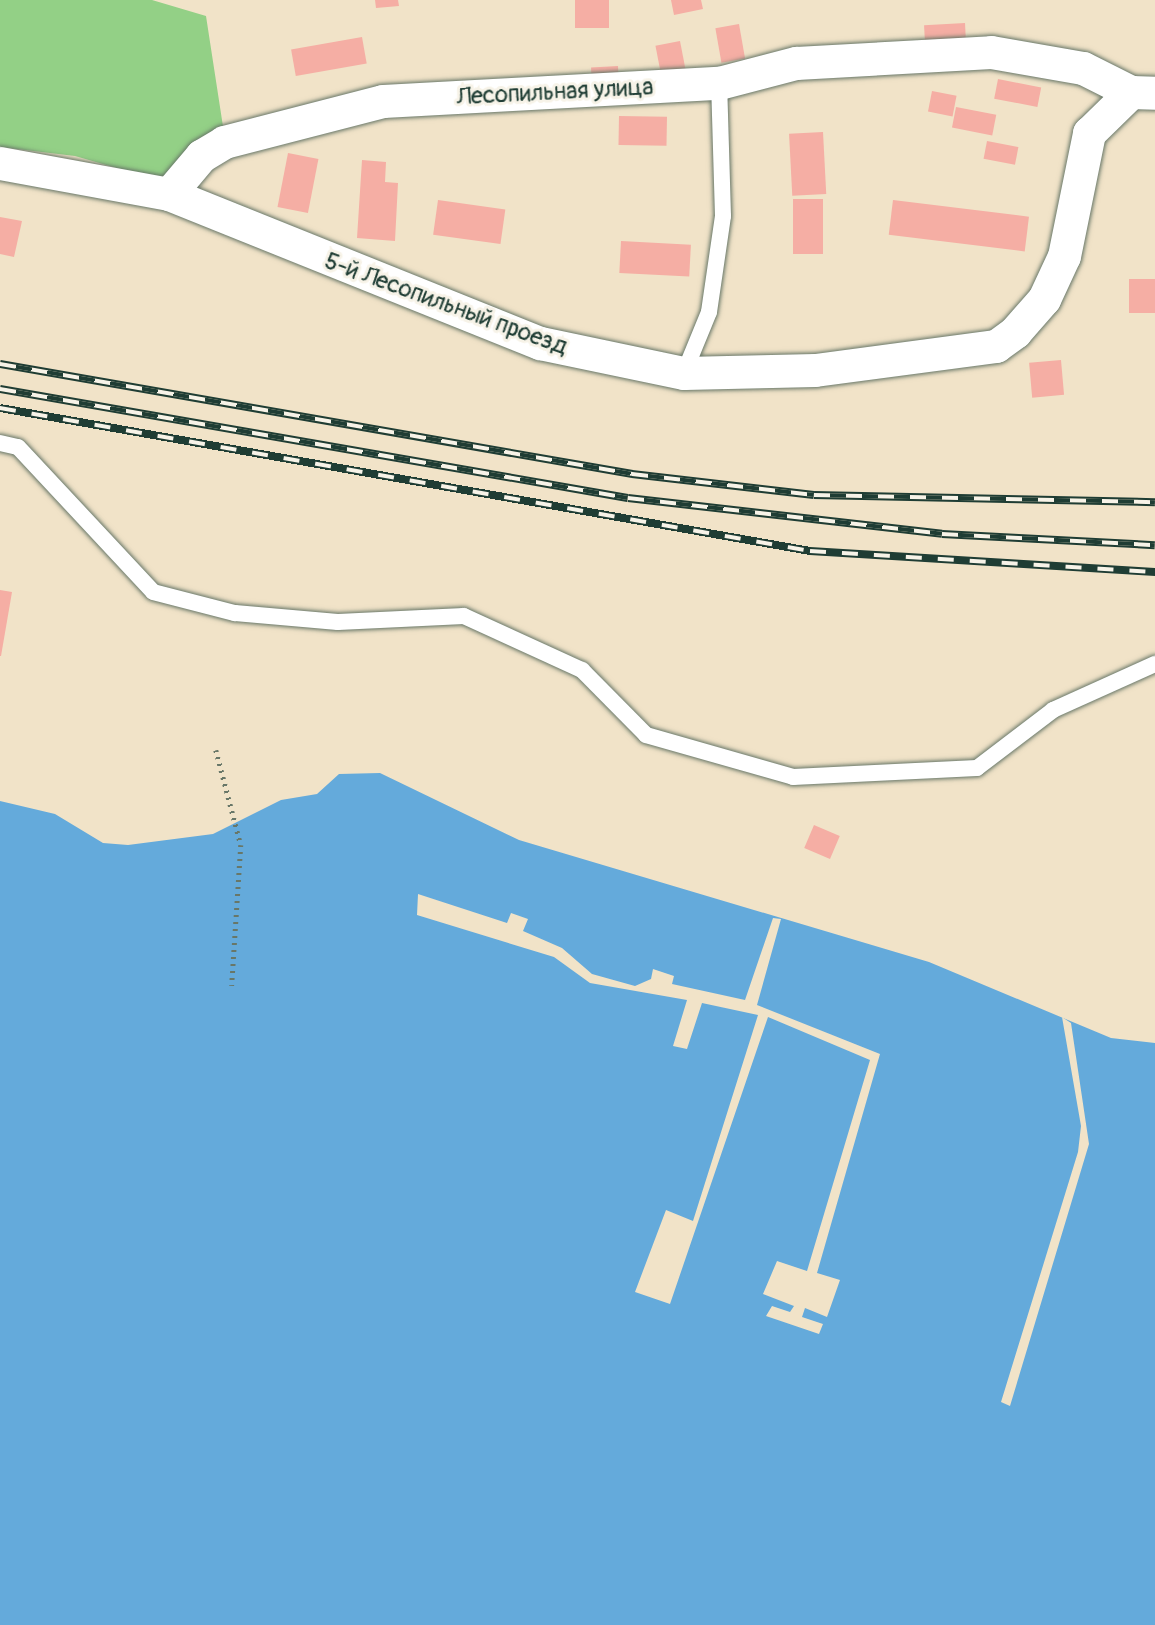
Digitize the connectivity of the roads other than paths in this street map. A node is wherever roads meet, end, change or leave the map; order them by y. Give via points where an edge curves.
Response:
1 (719, 83) junction
2 (1143, 92) edge
3 (0, 163) edge
4 (169, 194) junction
5 (684, 373) junction
6 (0, 443) edge
7 (1155, 664) edge

1 - 2 street, Лесопильная улица via 796,62 991,52 1083,68
1 - 4 street, Лесопильная улица via 383,101 223,142 201,156
1 - 5 lane via 723,216 709,312
2 - 5 street, 5-й Лесопильный проезд via 1089,134 1064,256 1044,299 996,346 815,370
3 - 4 street
4 - 5 street, 5-й Лесопильный проезд via 540,343
6 - 7 lane via 18,447 153,592 235,613 338,622 464,616 582,670 646,735 793,777 977,768 1053,710

